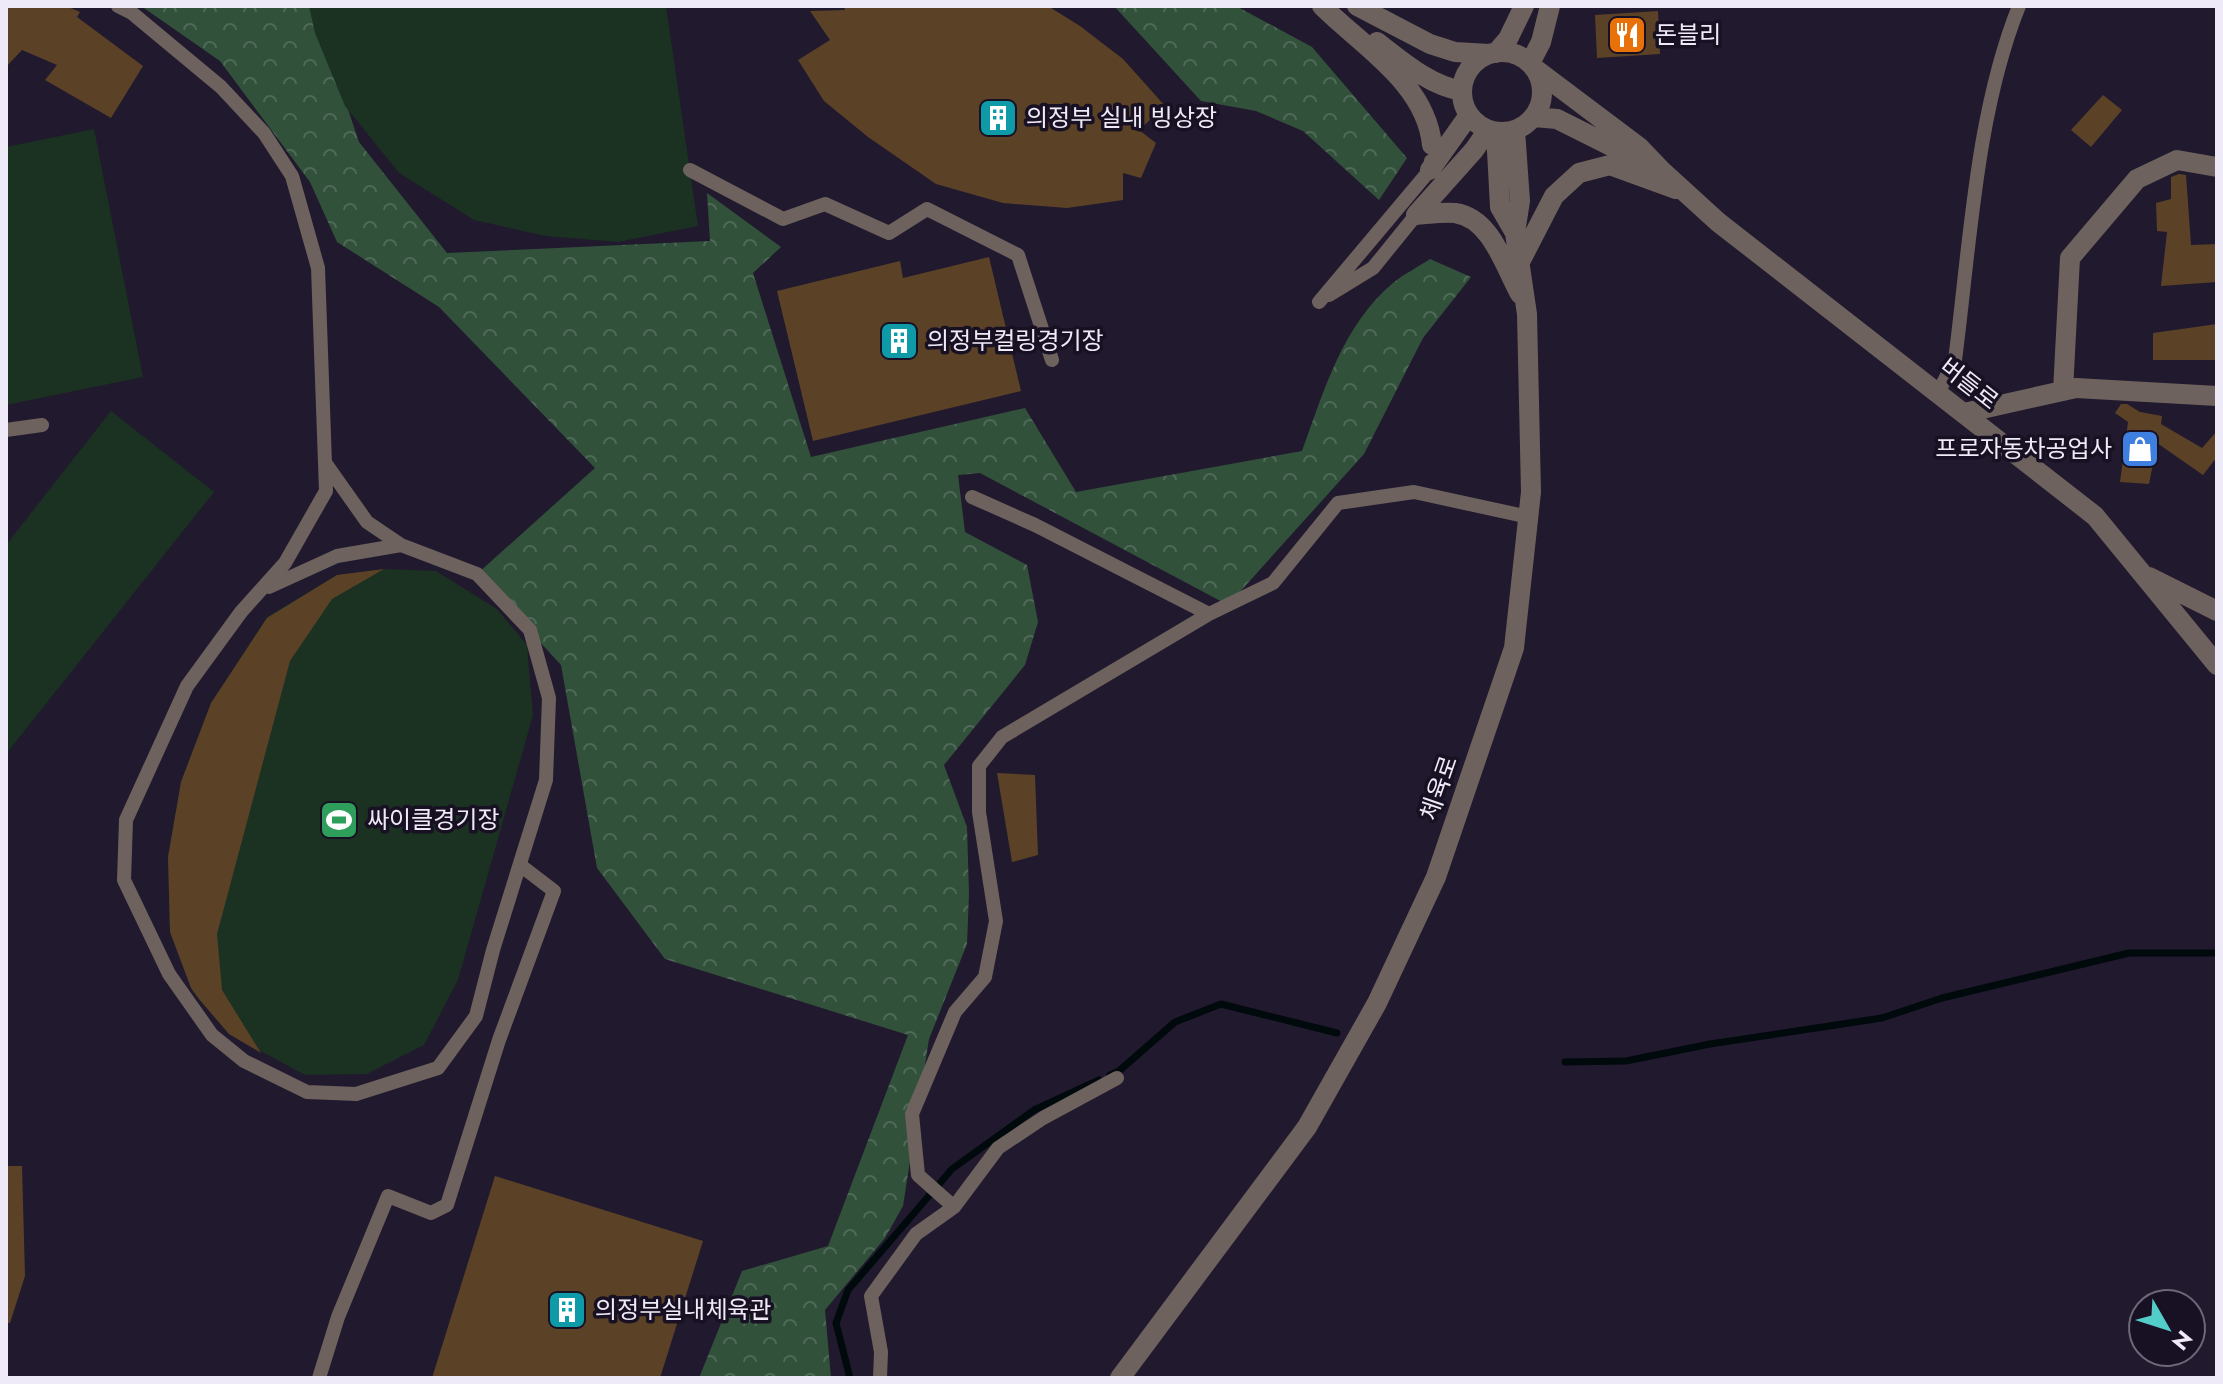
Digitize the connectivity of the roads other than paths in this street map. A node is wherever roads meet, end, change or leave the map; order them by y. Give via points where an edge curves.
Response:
1 (118, 6) edge
2 (1322, 6) edge
3 (1329, 6) edge
4 (1357, 6) edge
5 (1524, 6) edge
6 (1550, 6) edge
7 (2019, 6) edge
8 (1492, 53) junction
9 (1532, 65) junction
10 (1462, 91) junction
11 (1469, 115) junction
12 (1534, 117) junction
13 (1500, 131) junction
14 (1432, 145) joint
15 (2217, 167) edge
16 (690, 170) dead end
17 (1430, 170) junction
18 (1662, 171) junction
19 (1684, 192) junction
20 (1416, 215) junction
21 (1521, 260) junction
22 (1527, 314) junction
23 (1052, 360) dead end
24 (2063, 391) junction
25 (1938, 393) junction
26 (2217, 396) edge
27 (1964, 413) junction
28 (42, 425) dead end
29 (6, 430) edge
30 (326, 464) junction
31 (972, 497) dead end
32 (1529, 517) junction
33 (401, 545) junction
34 (2142, 574) junction
35 (259, 592) junction
36 (2217, 611) edge
37 (1209, 614) junction
38 (2217, 665) edge
39 (520, 865) junction
40 (1117, 1078) dead end
41 (950, 1204) junction
42 (319, 1378) edge
43 (880, 1378) edge
44 (1120, 1378) edge

1 - 30 lane via 221,87 264,133 292,176 318,268
2 - 14 street via 1405,84 1427,118
3 - 10 street via 1419,73
4 - 8 street via 1430,44 1455,52
5 - 8 street via 1508,39
6 - 9 street
7 - 25 lane via 2002,49 1984,130 1955,360
8 - 9 street via 1514,54
8 - 10 street via 1470,68
9 - 12 street via 1542,92
9 - 18 street, 버들로 via 1639,147
10 - 11 street
11 - 13 street
11 - 17 street
12 - 13 street
12 - 18 street via 1557,119
13 - 20 street via 1474,150
13 - 21 street, 체육로 via 1520,201 1515,233
14 - 17 lane
15 - 24 street via 2177,160 2137,179 2070,258
16 - 23 lane via 783,219 825,204 889,233 927,209 1018,255
17 - 20 lane via 1319,302 1373,268
18 - 19 street, 버들로
19 - 21 street via 1610,165 1579,173 1554,196
19 - 25 street, 버들로
20 - 22 street via 1453,213 1471,217 1488,230
21 - 22 street, 체육로
22 - 32 street, 체육로
24 - 26 street
24 - 27 street
25 - 27 street, 버들로
27 - 34 street, 버들로 via 2095,516
28 - 29 lane
30 - 33 lane via 367,522
30 - 35 lane via 326,491 285,563
31 - 37 lane
32 - 37 lane via 1414,492 1338,503 1273,583
32 - 44 street, 체육로 via 1514,648 1436,877 1377,1003 1307,1127
33 - 35 lane via 337,556
33 - 39 lane via 477,574 530,630 549,698 546,780
34 - 36 street
34 - 38 street, 버들로
35 - 39 lane via 187,686 126,820 124,880 169,974 212,1035 244,1061 307,1092 356,1094 438,1068 476,1016
37 - 41 lane via 1002,737 979,766 979,812 996,921 985,977 955,1012 912,1114 918,1175
39 - 42 lane via 554,891 499,1040 447,1205 431,1213 388,1196
40 - 41 lane via 998,1148
41 - 43 lane via 916,1234 871,1296

